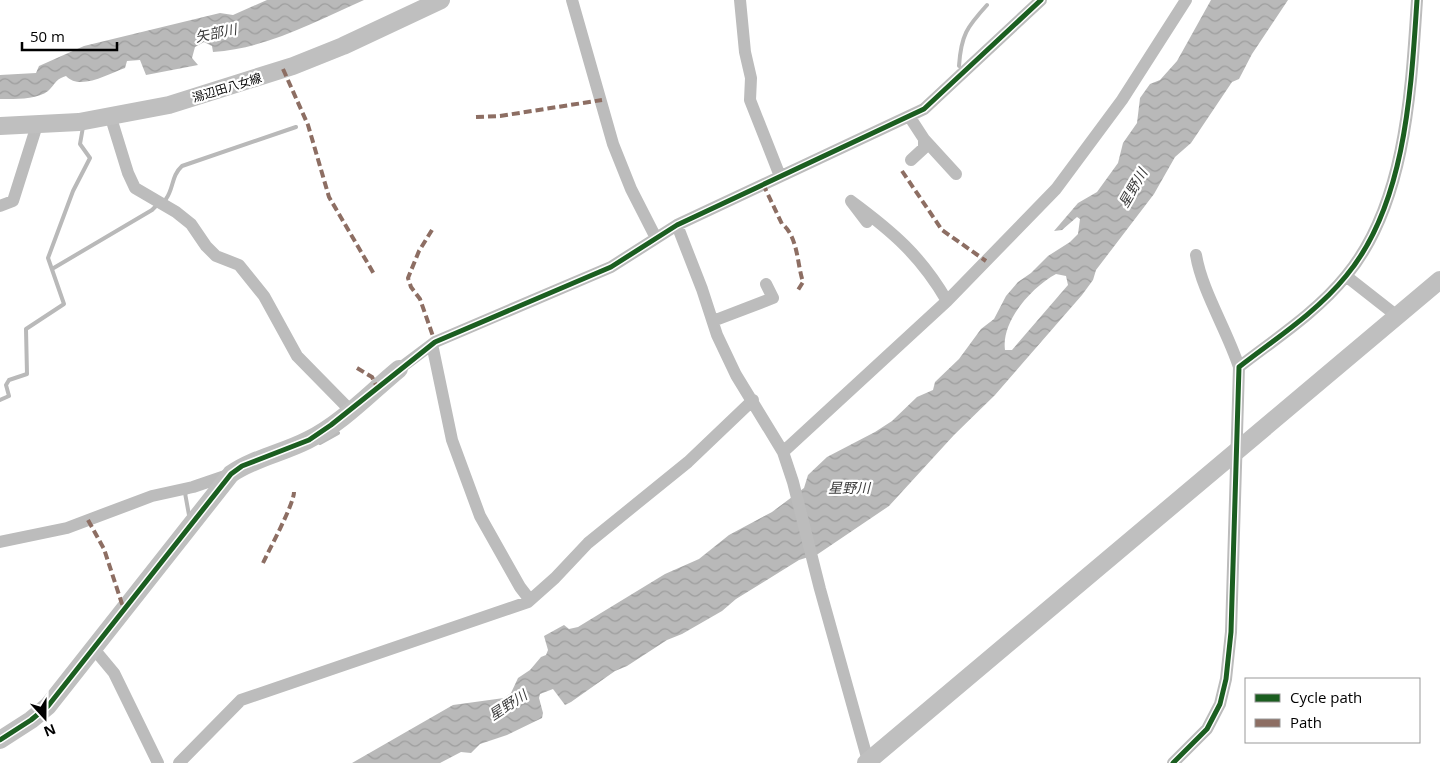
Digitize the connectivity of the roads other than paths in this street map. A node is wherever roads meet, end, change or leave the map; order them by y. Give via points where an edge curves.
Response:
1 (441, 0) edge
2 (572, 0) edge
3 (740, 0) edge
4 (1040, 0) edge
5 (1186, 0) edge
6 (1417, 0) edge
7 (909, 116) junction
8 (111, 118) junction
9 (37, 125) junction
10 (0, 126) edge
11 (924, 139) junction
12 (911, 160) dead end
13 (956, 174) dead end
14 (780, 176) junction
15 (0, 206) edge
16 (867, 222) dead end
17 (677, 225) junction
18 (656, 238) junction
19 (1196, 255) dead end
20 (1346, 276) junction
21 (1440, 280) edge
22 (766, 284) dead end
23 (947, 301) junction
24 (1398, 316) junction
25 (712, 321) junction
26 (432, 344) junction
27 (1239, 367) junction
28 (399, 369) joint
29 (753, 400) junction
30 (350, 410) junction
31 (783, 452) junction
32 (1235, 453) junction
33 (231, 474) junction
34 (0, 542) edge
35 (530, 600) junction
36 (94, 649) junction
37 (0, 740) edge
38 (867, 762) edge
39 (158, 763) edge
40 (179, 763) edge
41 (1173, 763) edge

1 - 8 street, 湯辺田八女線 via 293,66 169,105
2 - 18 street via 613,144
3 - 14 street via 751,78 750,100
4 - 7 street via 924,109
5 - 23 street via 1122,100 1056,189
6 - 20 street via 1413,63 1397,166 1389,196 1368,241
7 - 11 street
7 - 14 street
8 - 9 street, 湯辺田八女線
8 - 30 street via 135,188 191,224 216,256 240,265 264,296 297,356
9 - 10 street, 湯辺田八女線
9 - 15 street via 12,201
11 - 12 street via 924,148
11 - 13 street
14 - 17 street
16 - 23 street via 851,201 911,250 931,273
17 - 18 street
17 - 25 street
18 - 26 street via 611,267
19 - 27 street via 1199,270
20 - 24 street
20 - 27 street via 1318,304
21 - 24 street
22 - 25 street via 773,298
23 - 31 street
24 - 32 street
25 - 29 street via 736,375
26 - 28 street
26 - 35 street via 452,440 480,516
27 - 32 street
28 - 30 street
29 - 31 street
29 - 35 street via 688,462 588,543
30 - 33 street via 309,440 242,466
31 - 38 street
32 - 38 street
32 - 41 street via 1231,632 1226,679 1220,704 1207,729
33 - 34 street via 152,496 67,528
33 - 36 street
35 - 40 street via 241,700
36 - 37 street via 48,706
36 - 39 street via 114,673

